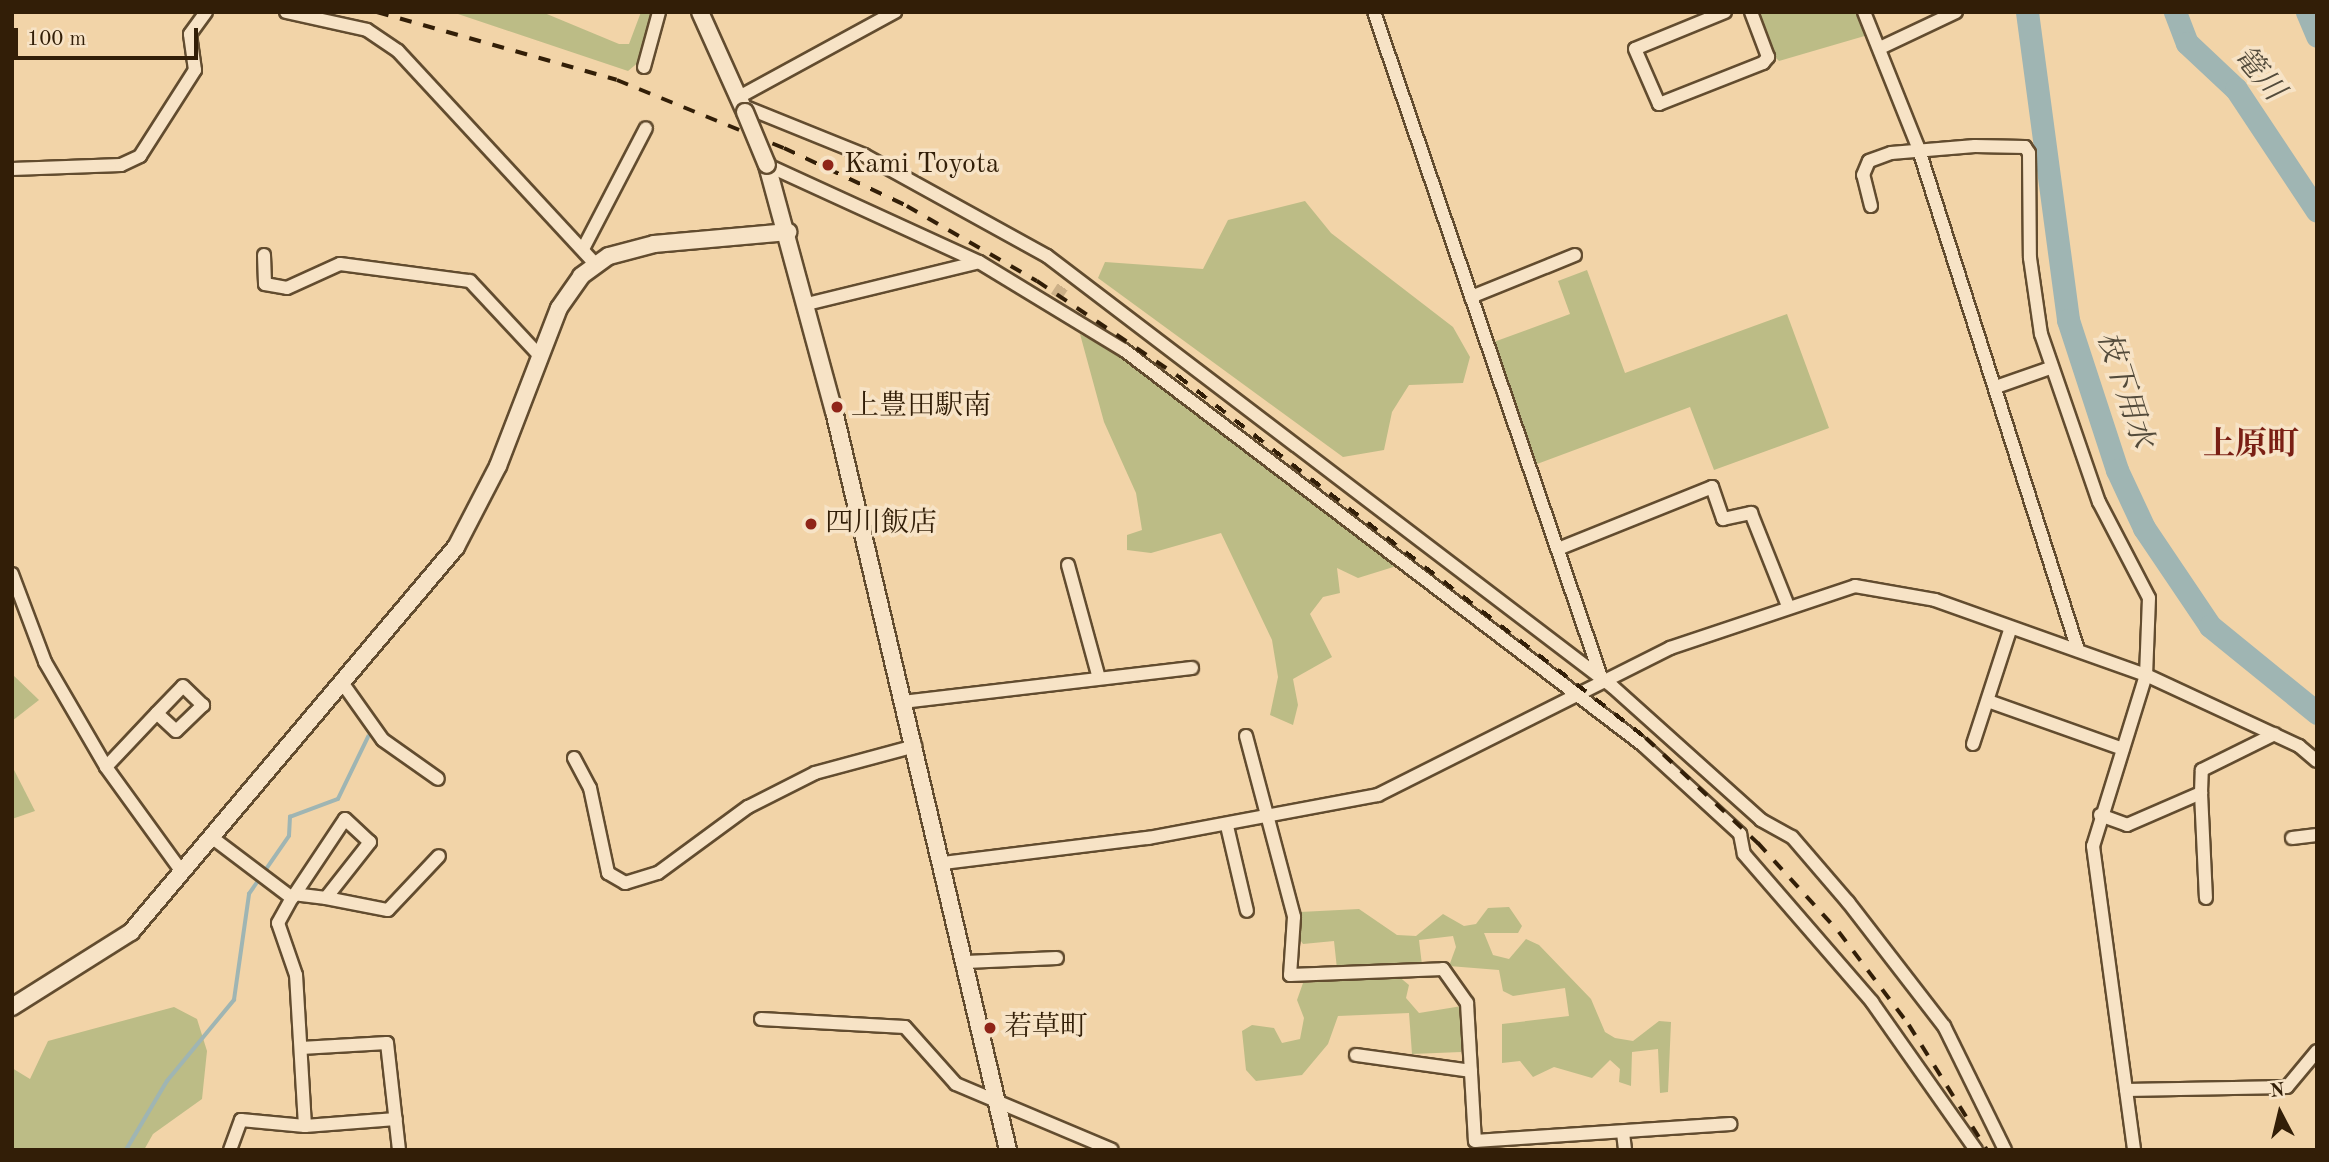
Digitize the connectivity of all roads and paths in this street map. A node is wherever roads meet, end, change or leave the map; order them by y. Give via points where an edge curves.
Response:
1 (206, 12) edge
2 (286, 12) edge
3 (659, 12) edge
4 (700, 12) edge
5 (895, 12) edge
6 (1374, 12) edge
7 (1725, 12) edge
8 (1751, 12) edge
9 (1864, 12) edge
10 (1956, 12) edge
11 (1880, 48) junction
12 (644, 67) dead end
13 (742, 105) junction
14 (646, 128) dead end
15 (1918, 147) junction
16 (767, 165) junction
17 (12, 169) edge
18 (1871, 206) dead end
19 (788, 232) junction
20 (583, 249) junction
21 (264, 255) dead end
22 (1575, 255) dead end
23 (979, 262) junction
24 (595, 264) junction
25 (1471, 297) junction
26 (807, 304) junction
27 (541, 356) junction
28 (2050, 368) junction
29 (1996, 387) junction
30 (1558, 549) junction
31 (1068, 565) dead end
32 (12, 574) edge
33 (1788, 606) junction
34 (2010, 630) junction
35 (2078, 650) junction
36 (1192, 668) dead end
37 (2146, 675) junction
38 (1099, 678) junction
39 (1602, 680) junction
40 (341, 681) junction
41 (1576, 696) junction
42 (1988, 701) junction
43 (902, 702) junction
44 (157, 713) dead end
45 (2274, 734) junction
46 (1246, 736) dead end
47 (1973, 744) dead end
48 (915, 746) junction
49 (2123, 749) junction
50 (574, 758) dead end
51 (2317, 761) edge
52 (106, 767) junction
53 (438, 779) dead end
54 (2201, 793) junction
55 (2100, 815) junction
56 (1267, 818) junction
57 (1227, 826) junction
58 (2317, 835) edge
59 (211, 836) junction
60 (2291, 838) dead end
61 (439, 856) dead end
62 (943, 863) junction
63 (182, 872) junction
64 (294, 896) junction
65 (326, 898) junction
66 (2206, 898) dead end
67 (1247, 911) dead end
68 (1057, 958) dead end
69 (966, 962) junction
70 (12, 1007) edge
71 (761, 1019) dead end
72 (301, 1048) junction
73 (2317, 1051) edge
74 (1356, 1055) dead end
75 (1471, 1071) junction
76 (2126, 1090) junction
77 (999, 1101) junction
78 (396, 1119) junction
79 (1730, 1124) dead end
80 (305, 1126) junction
81 (1623, 1133) junction
82 (230, 1150) edge
83 (399, 1150) edge
84 (1008, 1150) edge
85 (1112, 1150) edge
86 (1625, 1150) edge
87 (1976, 1150) edge
88 (2005, 1150) edge
89 (2134, 1150) edge

1 - 17 street via 190,33 195,70 139,156 121,165
2 - 20 street via 367,30 398,51
3 - 12 street
4 - 13 street
5 - 13 street
6 - 25 street
7 - 8 street via 1634,48 1659,104 1763,63 1768,57
9 - 11 street
10 - 11 street
11 - 15 street
13 - 16 street, bridge
13 - 39 street via 864,155 1068,277
14 - 20 street
15 - 18 street via 1869,161 1863,183
15 - 28 street via 2025,147 2029,153 2030,258
15 - 29 street
16 - 19 street
16 - 23 street
19 - 24 street via 654,244
19 - 26 street
20 - 24 street
21 - 27 street via 265,284 287,288 340,264 470,281
22 - 25 street
23 - 26 street
23 - 41 street via 1054,301 1124,350 1366,530
24 - 27 street via 567,293
25 - 30 street
26 - 43 street
27 - 40 street via 498,466 456,547
28 - 29 street
28 - 37 street via 2099,502 2149,598
29 - 35 street
30 - 33 street via 1712,487 1723,519 1751,513
30 - 39 street
31 - 38 street
32 - 52 street via 45,662
33 - 34 street via 1835,589 1879,586
33 - 39 street via 1670,648
34 - 35 street
34 - 42 street
35 - 37 street
36 - 38 street
37 - 45 street
37 - 49 street
38 - 43 street
39 - 41 street
39 - 88 street via 1761,820 1792,837 1848,902 1944,1026
40 - 53 street via 383,740
40 - 59 street
41 - 56 street via 1378,795
41 - 87 street via 1643,744 1740,834 1744,854 1872,1002
42 - 47 street
42 - 49 street
43 - 48 street
44 - 52 street
45 - 51 street
45 - 54 street via 2202,770
46 - 56 street
48 - 50 street via 815,773 748,807 658,873 625,883 608,873 590,788
48 - 62 street
49 - 55 street
52 - 63 street
54 - 55 street via 2127,825
54 - 66 street
55 - 76 street via 2093,852
56 - 57 street
56 - 75 street via 1294,917 1290,975 1443,969 1467,1003
57 - 62 street
57 - 67 street
58 - 60 street
59 - 63 street
59 - 64 street
61 - 65 street via 388,910
62 - 69 street
63 - 70 street via 131,932
64 - 65 street
64 - 65 street via 345,819 370,842
64 - 72 street via 278,923 296,975
68 - 69 street
69 - 77 street
71 - 77 street via 905,1027 956,1084
72 - 78 street via 387,1043
72 - 80 street
73 - 76 street via 2287,1087
74 - 75 street
75 - 81 street via 1479,1143
76 - 89 street
77 - 84 street
77 - 85 street
78 - 80 street
78 - 83 street
79 - 81 street
80 - 82 street via 241,1120
81 - 86 street

